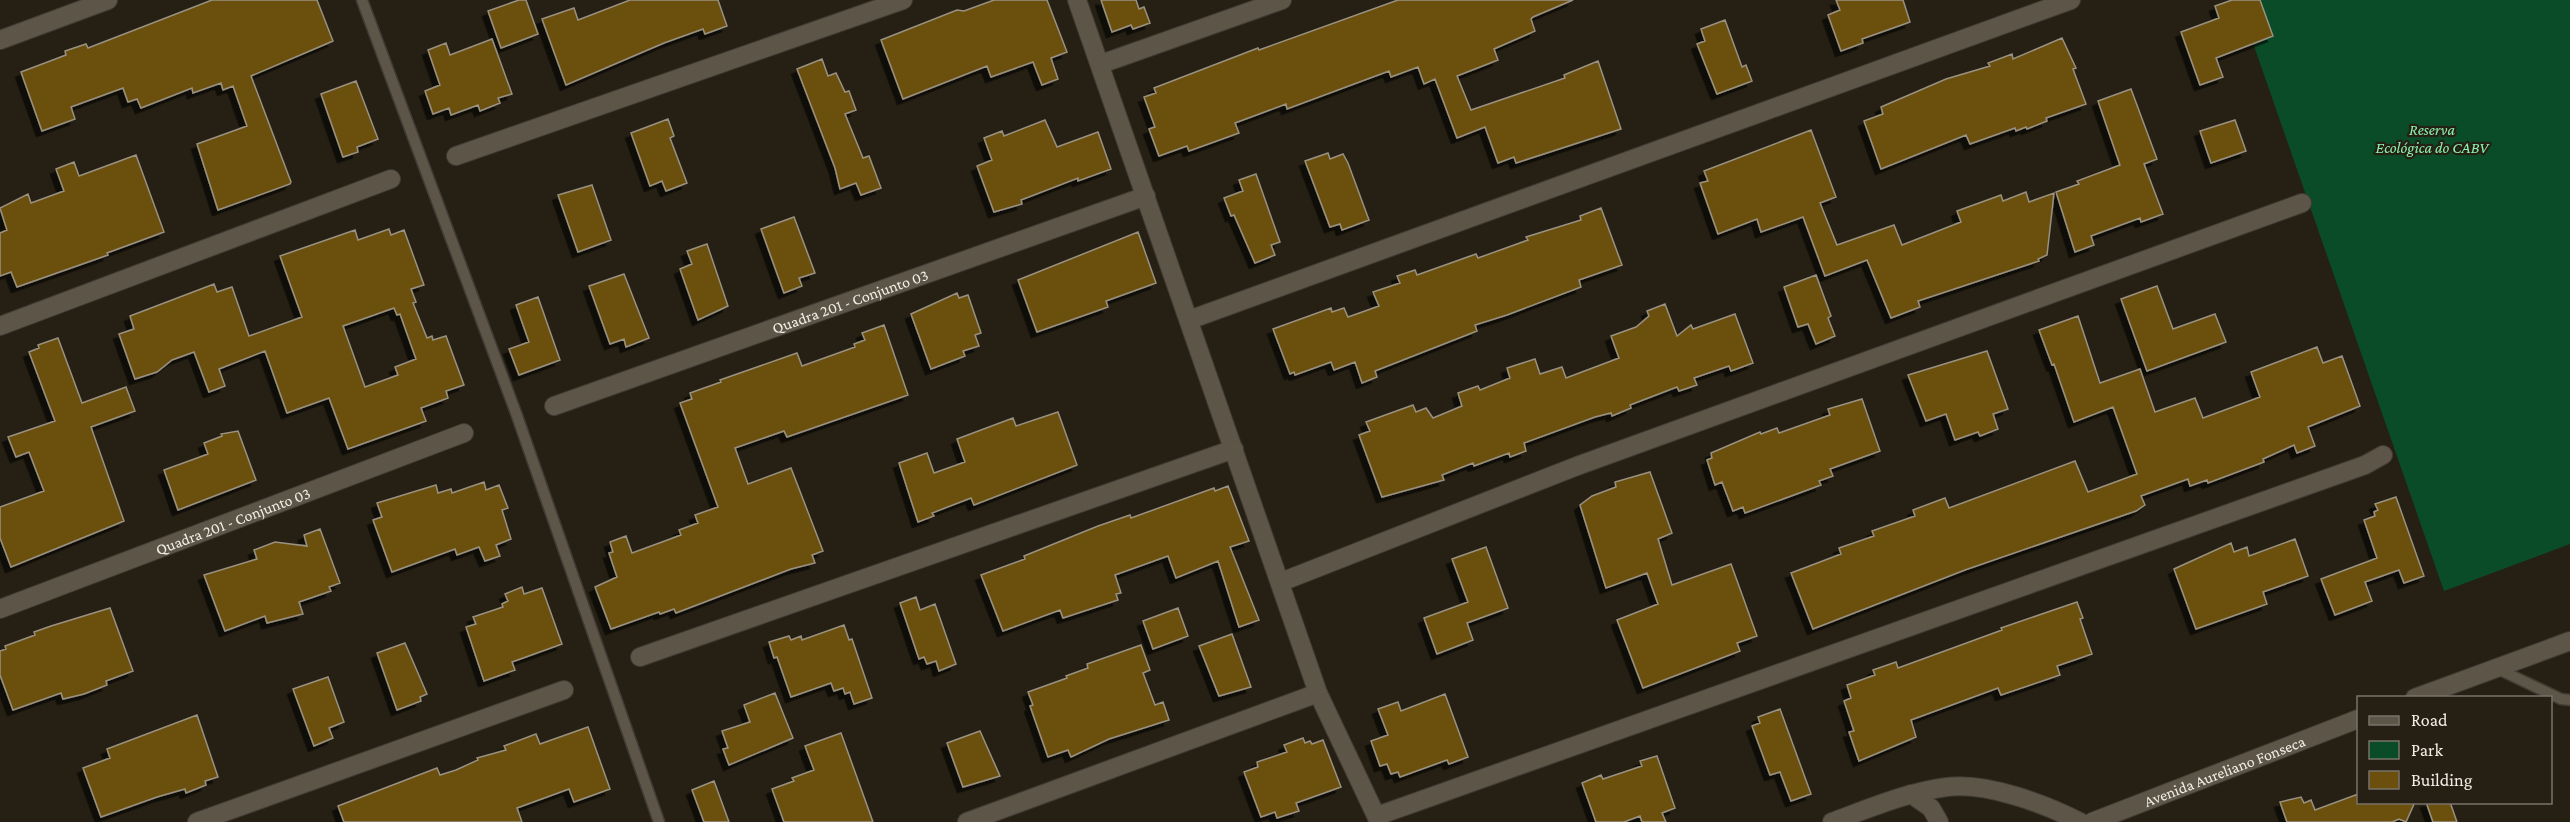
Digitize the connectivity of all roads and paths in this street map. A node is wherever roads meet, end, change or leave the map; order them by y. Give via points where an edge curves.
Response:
1 (108, 0) edge
2 (362, 0) edge
3 (903, 0) edge
4 (1077, 0) edge
5 (1282, 0) edge
6 (2071, 0) edge
7 (0, 40) edge
8 (1101, 64) junction
9 (456, 156) dead end
10 (392, 179) dead end
11 (1146, 196) junction
12 (2302, 203) dead end
13 (1190, 320) junction
14 (0, 326) edge
15 (554, 406) dead end
16 (464, 433) dead end
17 (1234, 449) junction
18 (2383, 455) dead end
19 (1281, 582) junction
20 (0, 609) edge
21 (2570, 641) edge
22 (640, 657) dead end
23 (2496, 668) junction
24 (564, 690) dead end
25 (1318, 693) junction
26 (2420, 696) edge
27 (2570, 700) edge
28 (2357, 719) edge
29 (1911, 794) junction
30 (1378, 819) edge
31 (197, 822) edge
32 (659, 822) edge
33 (967, 822) edge
34 (1832, 822) edge
35 (1939, 822) edge
36 (2080, 822) edge
37 (2092, 822) edge

1 - 7 street
2 - 32 lane via 516,413
3 - 9 street
4 - 8 street
5 - 8 street
6 - 13 street
8 - 11 street
10 - 14 street
11 - 13 street
11 - 15 street, Quadra 201 - Conjunto 03
12 - 19 street via 1577,466
13 - 17 street
16 - 20 street, Quadra 201 - Conjunto 03
17 - 19 street
17 - 22 street
18 - 30 street via 2354,469
19 - 25 street
21 - 23 street
23 - 26 street
23 - 27 lane
24 - 31 street
25 - 30 street
25 - 33 street
28 - 37 street, Avenida Aureliano Fonseca
29 - 34 street
29 - 35 street via 1931,808
29 - 36 street via 1969,786 2047,806

